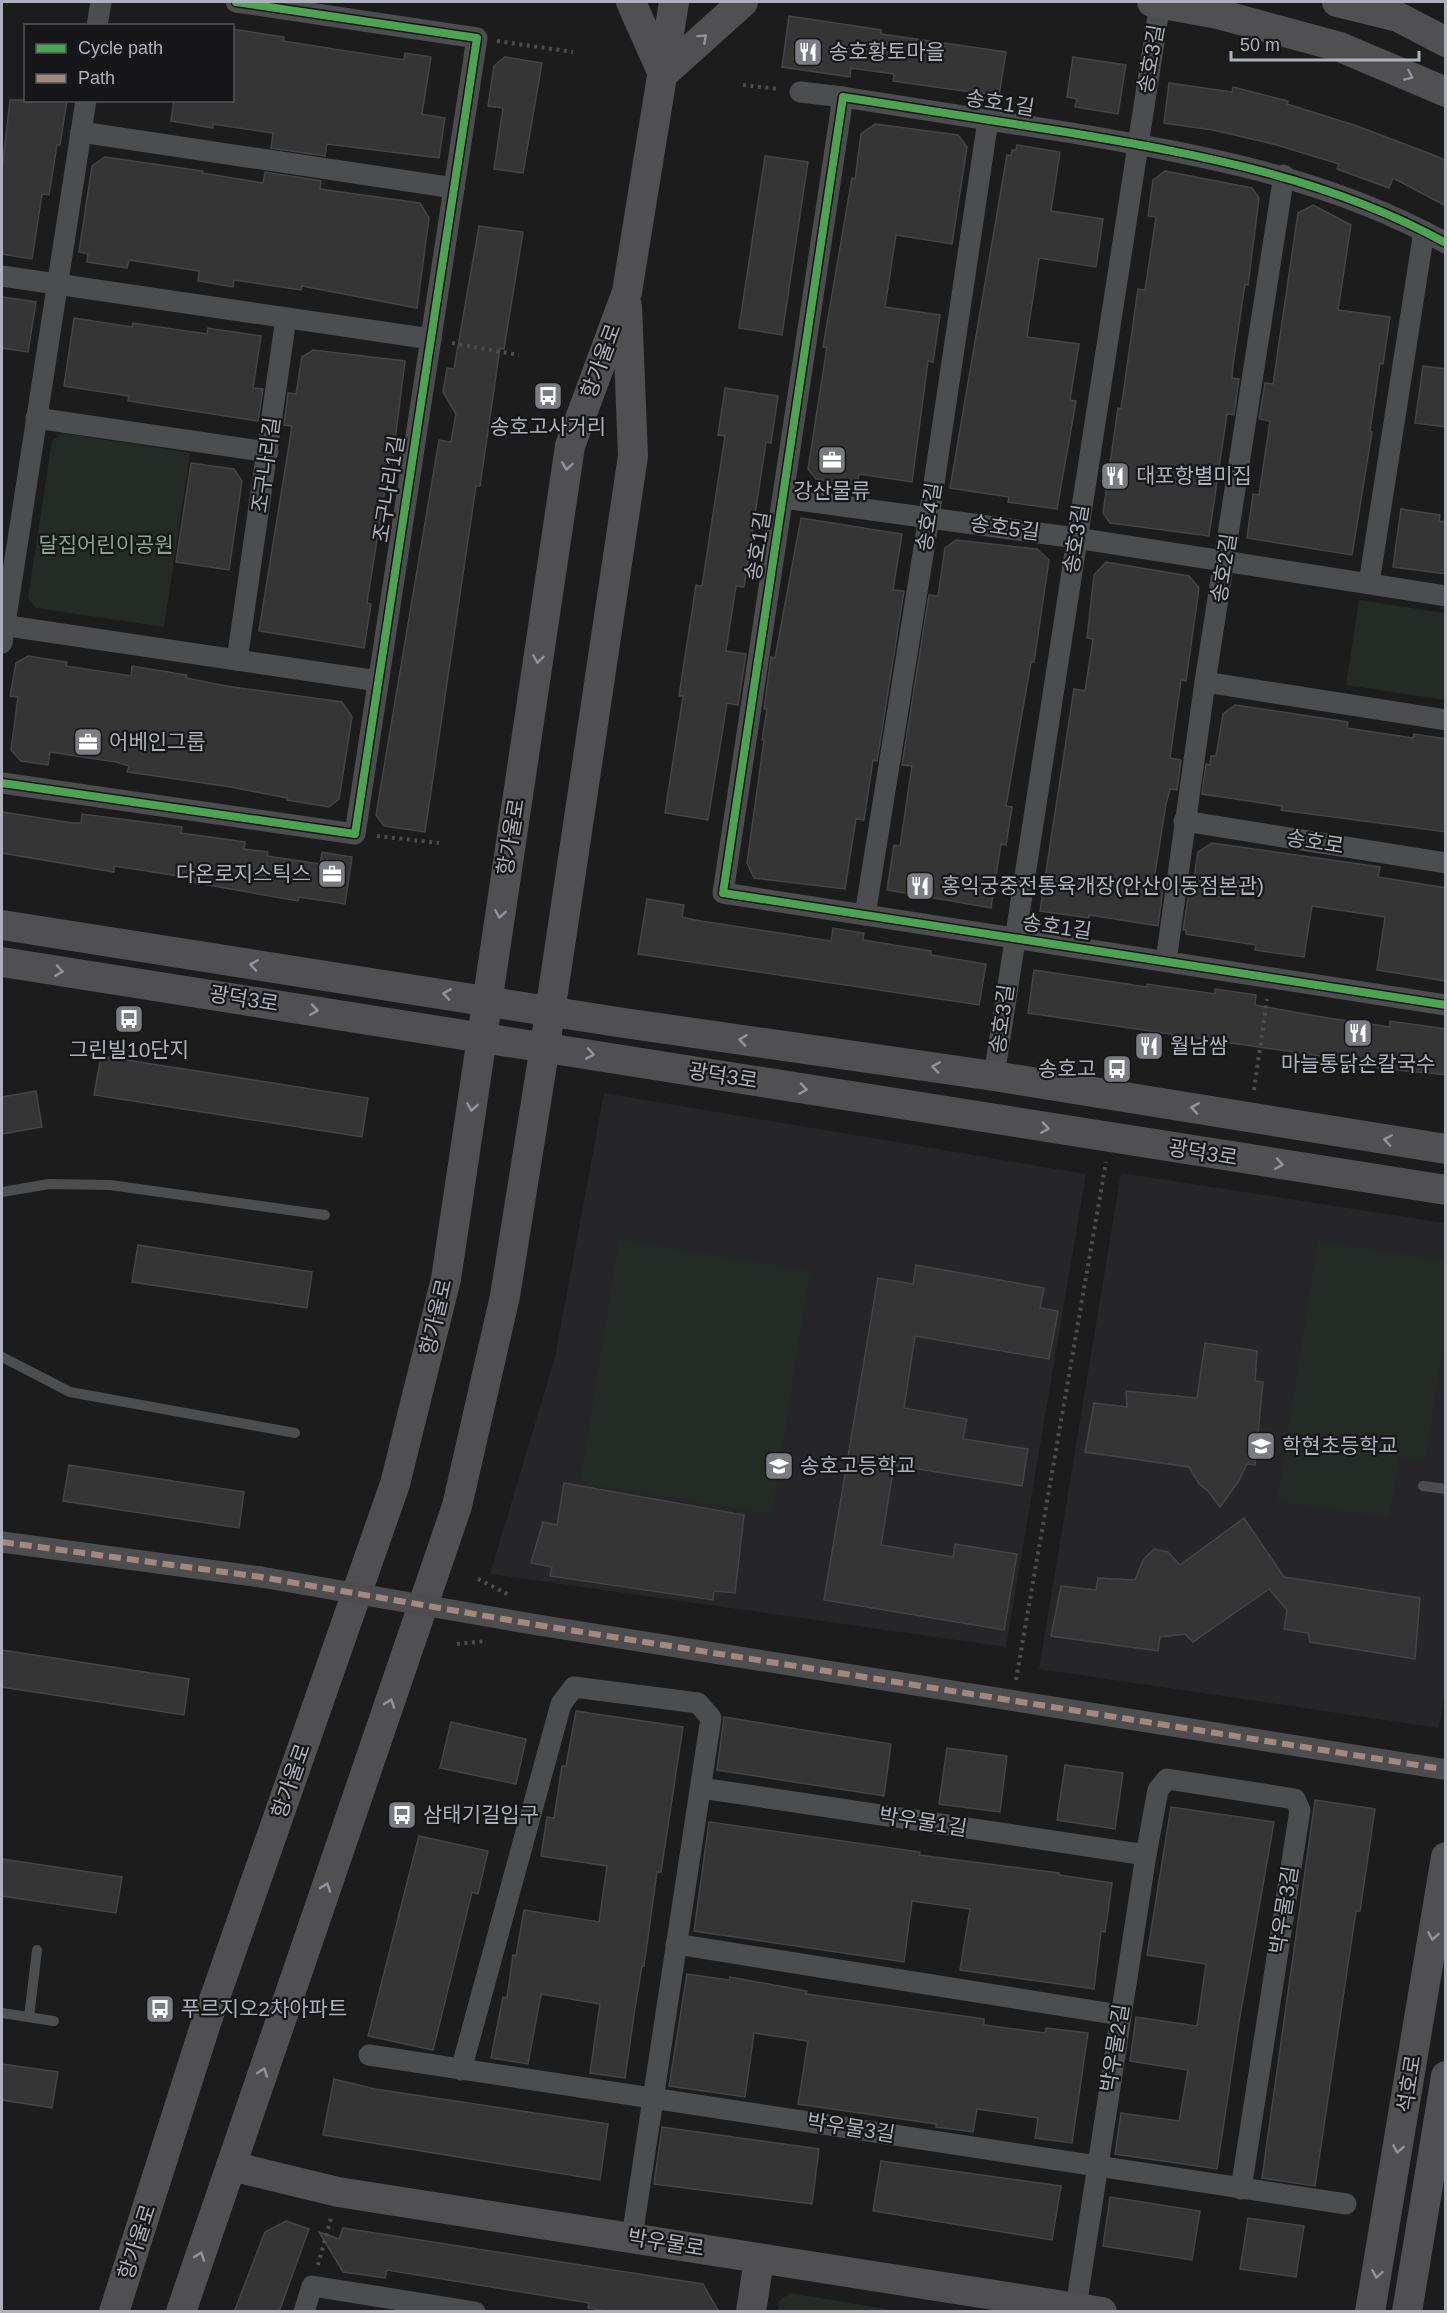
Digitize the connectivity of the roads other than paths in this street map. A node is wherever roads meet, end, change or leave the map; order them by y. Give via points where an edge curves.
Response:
1 (101, 2) edge
2 (236, 2) edge
3 (631, 2) edge
4 (674, 2) edge
5 (743, 2) edge
6 (1156, 2) edge
7 (1337, 2) edge
8 (97, 24) edge
9 (1446, 42) edge
10 (663, 74) junction
11 (801, 92) road end
12 (1446, 92) edge
13 (843, 97) junction
14 (86, 102) edge
15 (988, 120) junction
16 (81, 132) junction
17 (1136, 144) junction
18 (1284, 175) junction
19 (454, 188) junction
20 (1424, 231) junction
21 (1446, 243) edge
22 (2, 276) edge
23 (59, 284) junction
24 (627, 292) junction
25 (286, 318) junction
26 (431, 339) junction
27 (36, 418) junction
28 (268, 452) junction
29 (784, 498) junction
30 (929, 517) junction
31 (1076, 538) junction
32 (1225, 562) junction
33 (1369, 583) junction
34 (1446, 596) edge
35 (2, 631) edge
36 (237, 660) junction
37 (378, 681) junction
38 (1205, 682) junction
39 (1446, 720) edge
40 (2, 783) edge
41 (1184, 821) junction
42 (1446, 862) edge
43 (865, 915) junction
44 (2, 925) edge
45 (1014, 939) junction
46 (1166, 961) junction
47 (2, 962) edge
48 (488, 1001) junction
49 (1446, 1005) edge
50 (549, 1011) junction
51 (483, 1036) junction
52 (545, 1046) junction
53 (994, 1076) junction
54 (1446, 1149) edge
55 (1446, 1190) edge
56 (2, 1192) edge
57 (325, 1215) dead end
58 (2, 1357) edge
59 (295, 1433) dead end
60 (1423, 1486) dead end
61 (1446, 1489) edge
62 (2, 1542) edge
63 (1442, 1769) dead end
64 (701, 1788) junction
65 (1300, 1810) joint
66 (1146, 1856) junction
67 (1446, 1857) edge
68 (676, 1944) junction
69 (37, 1950) dead end
70 (2, 2013) edge
71 (1120, 2015) junction
72 (29, 2017) junction
73 (54, 2021) dead end
74 (369, 2055) dead end
75 (461, 2070) junction
76 (1446, 2076) edge
77 (651, 2097) junction
78 (231, 2166) junction
79 (1098, 2167) junction
80 (1241, 2189) junction
81 (1346, 2204) dead end
82 (632, 2237) junction
83 (759, 2259) junction
84 (1089, 2309) edge
85 (114, 2312) edge
86 (181, 2312) edge
87 (304, 2312) edge
88 (476, 2312) edge
89 (751, 2312) edge
90 (1370, 2312) edge
91 (1407, 2312) edge

1 - 8 street
2 - 19 street, 조구나리1길 via 477,38
3 - 10 main road
4 - 10 main road, 항가울로
10 -> 5 main road
6 -> 12 main road via 1218,14 1340,47
6 - 17 street, 송호3길
7 - 9 main road via 1398,17
10 - 24 main road, 항가울로
11 - 13 street
13 - 15 street, 송호1길
13 - 29 street, 송호1길
14 - 16 street
15 - 17 street, 송호1길
15 - 30 street, 송호4길
16 - 19 street
16 - 23 street
17 - 18 street, 송호1길
17 - 31 street, 송호3길
18 - 20 street, 송호1길
18 - 32 street, 송호2길
19 - 26 street, 조구나리1길
20 - 21 street, 송호1길
20 - 33 street
22 - 23 street
23 - 25 street
23 - 27 street
24 -> 48 main road, 항가울로 via 570,446
24 - 50 main road, 항가울로 via 633,456
25 - 26 street
25 - 28 street, 조구나리길
26 - 37 street, 조구나리1길
27 - 28 street
27 - 35 street
28 - 36 street, 조구나리길
29 - 30 street, 송호5길
29 - 43 street, 송호1길 via 723,893
30 - 31 street, 송호5길
30 - 43 street, 송호4길
31 - 32 street, 송호5길
31 - 45 street, 송호3길
32 - 33 street, 송호5길
32 - 38 street, 송호2길
33 - 34 street, 송호5길
35 - 36 street
36 - 37 street
37 - 40 street, 조구나리1길 via 354,834
38 - 39 street
38 - 41 street, 송호2길
41 - 42 street, 송호로
41 - 46 street, 송호2길
43 - 45 street, 송호1길
48 -> 44 main road, 광덕3로
45 - 46 street, 송호1길
45 - 53 street, 송호3길
46 - 49 street, 송호1길
47 -> 51 main road, 광덕3로
48 - 50 main road, 광덕3로
48 - 51 main road, 항가울로
50 - 52 main road, 항가울로
53 -> 50 main road, 광덕3로
51 - 52 main road, 광덕3로
51 -> 85 main road, 항가울로 via 446,1279 395,1484 206,2024
52 -> 55 main road, 광덕3로
78 -> 52 main road, 항가울로 via 457,1506 505,1296
54 -> 53 main road, 광덕3로
56 - 57 lane via 49,1184 110,1185
58 - 59 lane via 70,1392
60 - 61 lane
62 - 63 street, bridge via 261,1577
64 - 66 street, 박우물1길
64 - 68 street
64 - 75 street via 711,1718 698,1703 574,1687 561,1704
65 - 66 street, 박우물2길 via 1295,1799 1167,1779 1158,1790
65 - 80 street, 박우물3길
66 - 71 street, 박우물2길
67 -> 90 main road, 석호로
68 - 71 street
68 - 77 street
69 - 72 lane
70 - 72 lane
71 - 79 street, 박우물2길
72 - 73 lane
74 - 75 street, 박우물3길
75 - 77 street, 박우물3길
76 - 91 main road, 석호로
77 - 79 street, 박우물3길
77 - 82 street
78 - 82 main road, 박우물로 via 338,2192
86 -> 78 main road, 항가울로
79 - 80 street, 박우물3길
79 - 84 street, 박우물2길
80 - 81 street, 박우물3길
82 - 83 main road, 박우물로
83 - 84 main road, 박우물로
83 - 89 main road
87 - 88 street via 312,2286

